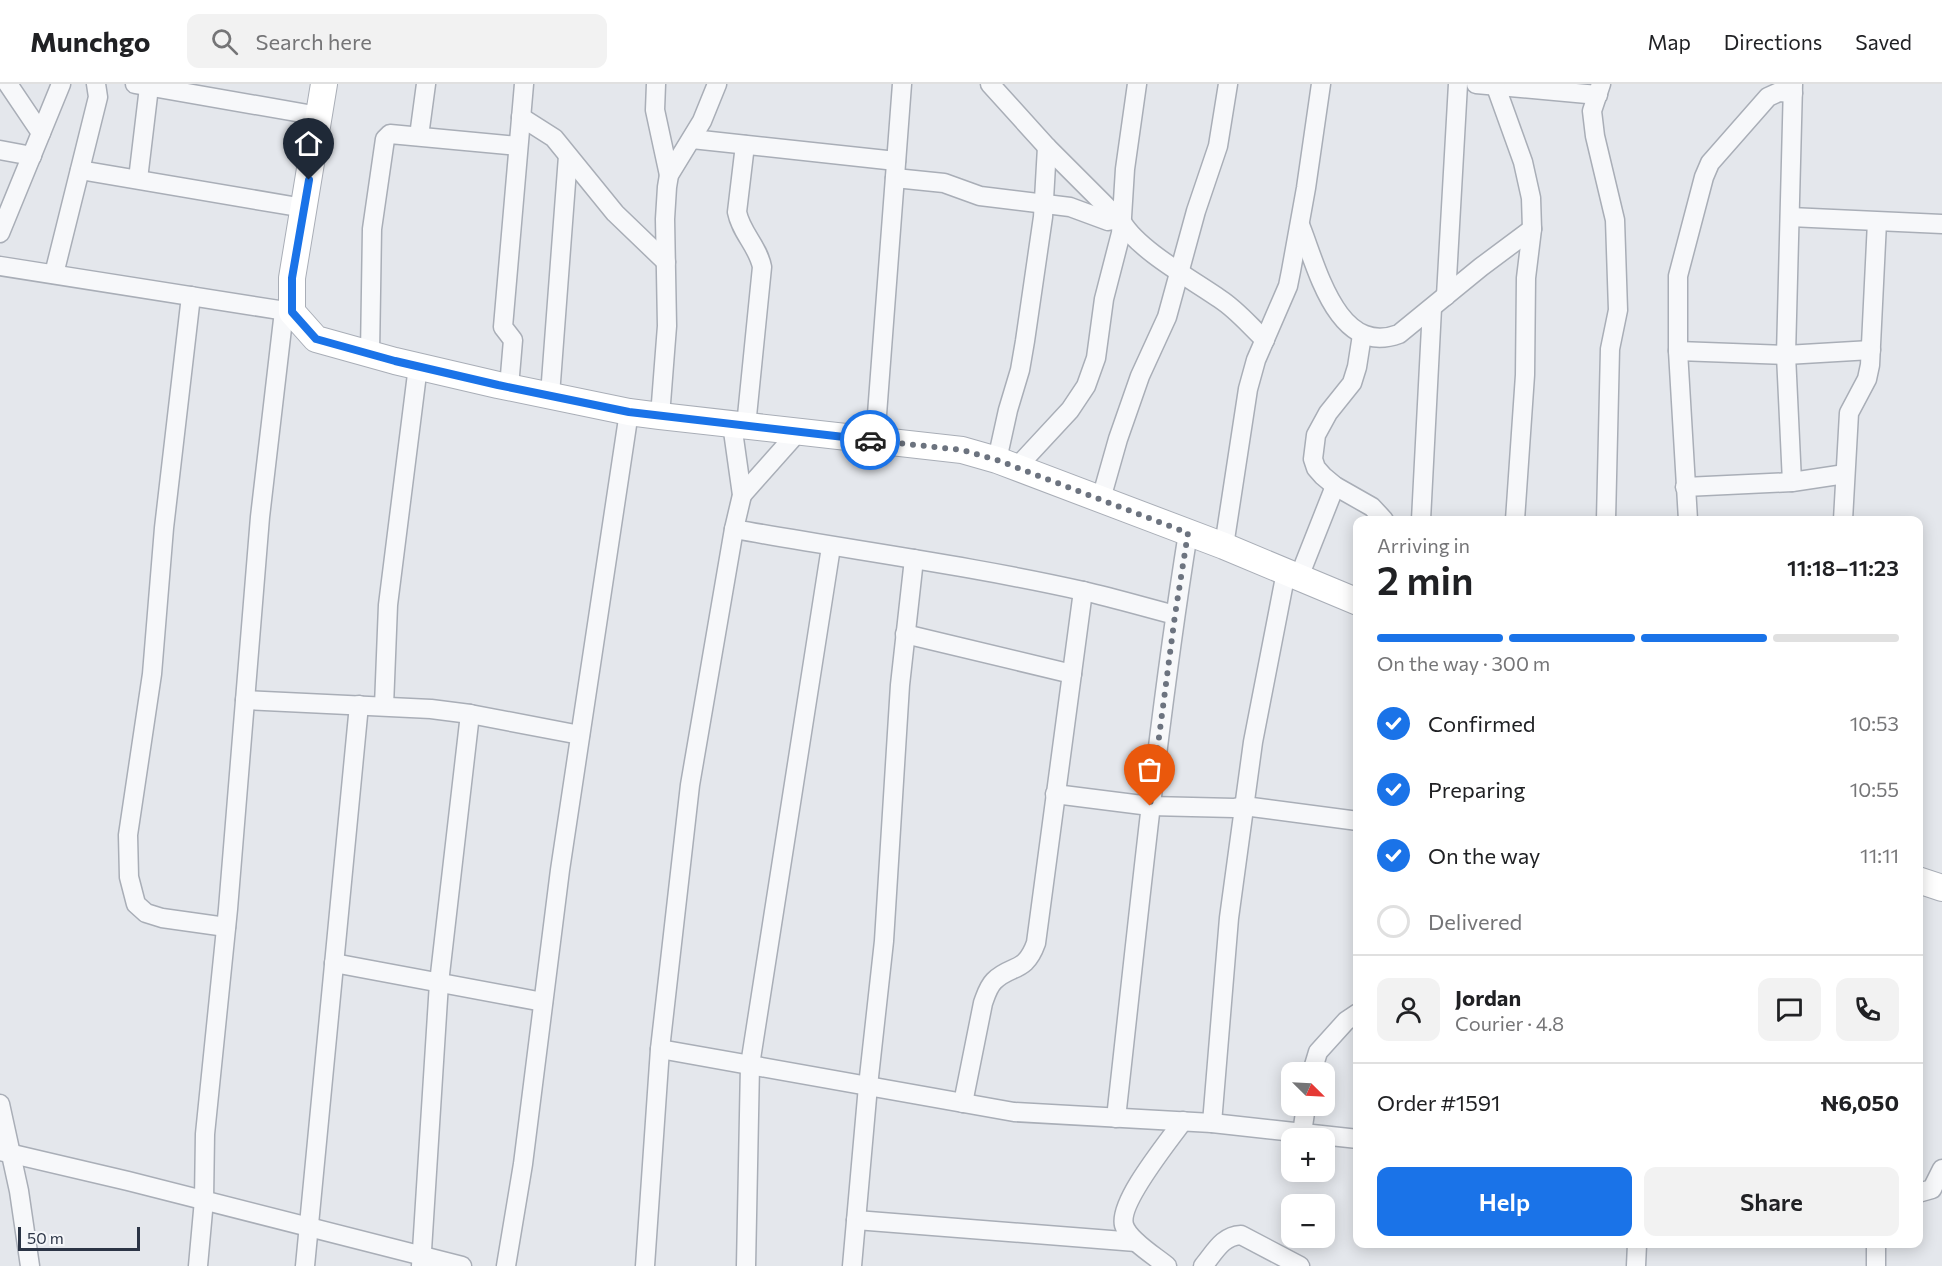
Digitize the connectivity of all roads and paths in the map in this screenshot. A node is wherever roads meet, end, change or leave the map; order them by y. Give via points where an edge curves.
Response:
1 (8, 84) edge
2 (61, 84) edge
3 (96, 84) edge
4 (324, 84) edge
5 (426, 84) edge
6 (524, 84) edge
7 (656, 84) edge
8 (717, 84) edge
9 (902, 84) edge
10 (990, 84) edge
11 (1137, 84) edge
12 (1228, 84) edge
13 (1321, 84) edge
14 (1458, 84) edge
15 (1476, 84) edge
16 (142, 85) edge
17 (1496, 87) junction
18 (1793, 88) edge
19 (1599, 89) edge
20 (319, 116) junction
21 (521, 117) junction
22 (41, 133) junction
23 (419, 136) junction
24 (692, 139) junction
25 (745, 145) junction
26 (518, 146) junction
27 (1047, 147) junction
28 (0, 150) edge
29 (32, 156) junction
30 (568, 156) junction
31 (896, 169) junction
32 (80, 170) junction
33 (669, 175) junction
34 (138, 179) junction
35 (1044, 204) junction
36 (304, 208) junction
37 (1790, 217) junction
38 (1120, 220) junction
39 (1877, 222) junction
40 (1942, 224) edge
41 (1300, 225) junction
42 (1532, 229) junction
43 (0, 233) edge
44 (666, 262) junction
45 (0, 266) edge
46 (1179, 273) junction
47 (54, 274) junction
48 (191, 296) junction
49 (1446, 296) junction
50 (1432, 308) junction
51 (288, 311) junction
52 (1362, 335) junction
53 (1265, 340) junction
54 (1871, 350) junction
55 (1678, 351) junction
56 (370, 354) junction
57 (1786, 355) junction
58 (418, 366) junction
59 (509, 387) junction
60 (550, 395) junction
61 (629, 412) junction
62 (660, 416) junction
63 (739, 425) junction
64 (798, 432) junction
65 (875, 441) junction
66 (1007, 464) junction
67 (1845, 474) junction
68 (1792, 482) junction
69 (1335, 486) junction
70 (1686, 487) junction
71 (742, 495) junction
72 (1101, 499) junction
73 (1380, 516) edge
74 (1421, 516) edge
75 (1515, 516) edge
76 (1606, 516) edge
77 (1688, 516) edge
78 (1843, 516) edge
79 (734, 529) junction
80 (1188, 533) junction
81 (1224, 546) junction
82 (831, 547) junction
83 (914, 559) junction
84 (1293, 574) junction
85 (1083, 591) junction
86 (1353, 600) edge
87 (1175, 615) junction
88 (905, 634) junction
89 (1072, 674) junction
90 (245, 700) junction
91 (359, 705) junction
92 (384, 706) junction
93 (470, 714) junction
94 (580, 735) junction
95 (1055, 794) junction
96 (1150, 806) junction
97 (1244, 806) junction
98 (1353, 820) edge
99 (1923, 882) edge
100 (1942, 888) edge
101 (226, 927) junction
102 (334, 963) junction
103 (439, 983) junction
104 (543, 1002) junction
105 (1353, 1016) edge
106 (660, 1049) junction
107 (1315, 1062) edge
108 (750, 1065) junction
109 (868, 1086) junction
110 (963, 1103) junction
111 (0, 1104) edge
112 (1116, 1118) junction
113 (1183, 1121) junction
114 (1212, 1123) junction
115 (1281, 1131) edge
116 (1335, 1137) edge
117 (1353, 1138) edge
118 (6, 1152) edge
119 (1942, 1170) edge
120 (1923, 1192) edge
121 (204, 1200) junction
122 (856, 1220) junction
123 (309, 1227) junction
124 (1136, 1242) junction
125 (1637, 1248) edge
126 (1876, 1248) edge
127 (422, 1261) edge
128 (30, 1266) edge
129 (198, 1266) edge
130 (305, 1266) edge
131 (462, 1266) edge
132 (506, 1266) edge
133 (645, 1266) edge
134 (746, 1266) edge
135 (852, 1266) edge
136 (1167, 1266) edge
137 (1203, 1266) edge
138 (1300, 1266) edge
139 (1636, 1266) edge
140 (1876, 1266) edge

1 - 22 street
2 - 22 street
3 - 32 street via 98,97
4 - 20 street
5 - 23 street
6 - 21 street
7 - 33 street via 655,110
8 - 24 street
9 - 31 street
10 - 27 street
11 - 38 street
12 - 46 street via 1218,146
13 - 41 street
14 - 49 street
15 - 17 street
16 - 20 street
16 - 34 street
17 - 19 street
17 - 42 street via 1523,162 1531,198
18 - 37 street
18 - 55 street via 1768,97 1710,163 1678,276
19 - 76 street via 1592,111 1615,220 1618,310 1610,349
20 - 36 street
21 - 26 street
21 - 30 street via 554,138
22 - 29 street
23 - 26 street
23 - 56 street via 390,134 385,139 372,229
24 - 25 street
24 - 33 street
25 - 31 street
25 - 63 street via 737,212 760,255 762,267
26 - 59 street via 503,327 513,340
27 - 35 street
27 - 38 street
28 - 29 street
29 - 43 street
30 - 44 street via 615,213
30 - 60 street
31 - 35 street via 980,196
31 - 65 street
32 - 34 street
32 - 47 street
33 - 44 street via 665,196
34 - 36 street
35 - 38 street via 1080,209 1108,221
35 - 66 street via 1020,370 1008,410
36 - 51 street
37 - 39 street
37 - 57 street
38 - 46 street via 1131,234
38 - 66 street via 1118,250 1104,299 1096,358 1086,386 1070,410
39 - 40 street
39 - 54 street
41 - 52 street via 1332,305
41 - 53 street via 1288,286
42 - 49 street
42 - 75 street via 1526,278 1525,375
44 - 62 street via 667,326
45 - 47 street
46 - 53 street via 1230,306
46 - 72 street via 1167,316 1118,439
47 - 48 street
48 - 51 street
48 - 101 street via 164,528 152,674 128,835 129,877 136,904 146,913
49 - 50 street
50 - 52 street via 1399,334 1381,338
50 - 74 street
51 - 56 street via 316,339
51 - 90 street via 260,517
52 - 69 street via 1352,383 1316,435 1316,468
53 - 81 street via 1248,389
54 - 57 street
54 - 67 street via 1867,379 1849,413
55 - 57 street
55 - 70 street
56 - 58 street
57 - 68 street
58 - 59 street
58 - 92 street via 388,605
59 - 60 street
60 - 61 street
61 - 62 street
61 - 94 street
62 - 63 street
63 - 64 street
63 - 71 street
64 - 65 street
64 - 71 street
65 - 66 street via 962,450
66 - 72 street
67 - 68 street
67 - 78 street
68 - 70 street
69 - 73 street
69 - 84 street
70 - 77 street
71 - 79 street
72 - 80 street
79 - 82 street
79 - 106 street via 690,785
80 - 81 street
80 - 87 street
81 - 84 street
82 - 83 street
82 - 108 street
83 - 85 street
83 - 88 street
84 - 86 street
84 - 97 street via 1253,742
85 - 87 street
85 - 89 street
87 - 96 street
88 - 89 street
88 - 109 street via 884,941
89 - 95 street
90 - 91 street
90 - 101 street
91 - 92 street
91 - 102 street
92 - 93 street
93 - 94 street
93 - 103 street
94 - 104 street
95 - 96 street
95 - 110 street via 1036,943 1020,967 1001,975 988,989
96 - 97 street
96 - 112 street
97 - 98 street
97 - 114 street via 1229,918
99 - 100 street
101 - 121 street via 205,1134
102 - 103 street
102 - 123 street
103 - 104 street
103 - 127 street
104 - 132 street
105 - 107 street via 1318,1052
106 - 108 street
106 - 133 street
108 - 109 street
108 - 134 street
109 - 110 street
109 - 122 street
110 - 112 street via 1014,1112
111 - 118 street
112 - 113 street
113 - 114 street
113 - 124 street via 1134,1190 1124,1212 1124,1226
114 - 115 street
116 - 117 street
118 - 121 street
118 - 128 street via 19,1191
119 - 120 street via 1932,1189
121 - 123 street
121 - 129 street
122 - 124 street
122 - 135 street
123 - 127 street
123 - 130 street
124 - 136 street
125 - 139 street
126 - 140 street
127 - 131 street
137 - 138 street via 1223,1242 1241,1235

